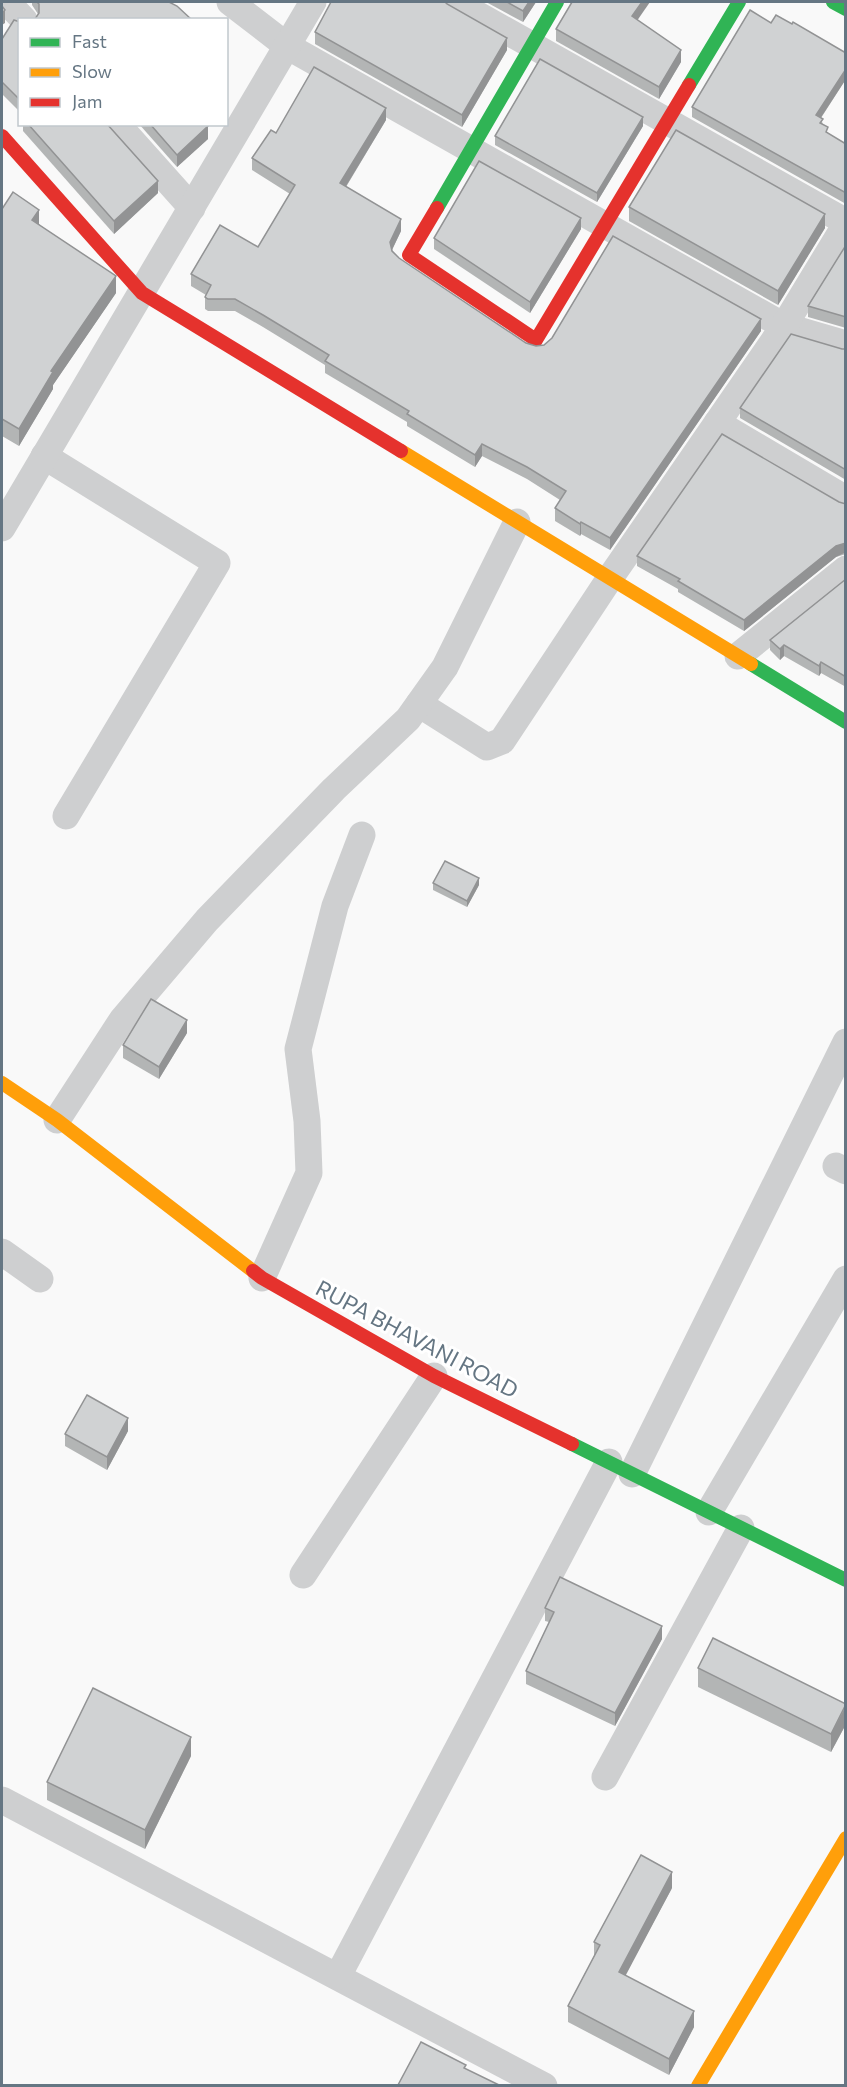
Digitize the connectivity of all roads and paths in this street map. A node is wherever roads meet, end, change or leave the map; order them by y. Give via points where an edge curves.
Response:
1 (8, 2) edge
2 (230, 2) edge
3 (313, 2) edge
4 (455, 2) edge
5 (557, 2) edge
6 (739, 2) edge
7 (833, 2) edge
8 (846, 9) edge
9 (22, 18) edge
10 (532, 45) junction
11 (287, 46) junction
12 (668, 121) junction
13 (119, 126) edge
14 (2, 136) edge
15 (471, 149) junction
16 (192, 208) junction
17 (846, 223) edge
18 (605, 225) junction
19 (142, 293) junction
20 (784, 326) junction
21 (846, 344) edge
22 (717, 423) junction
23 (44, 456) junction
24 (846, 499) edge
25 (517, 522) junction
26 (2, 528) edge
27 (846, 569) edge
28 (610, 578) junction
29 (738, 656) junction
30 (419, 704) junction
31 (846, 722) edge
32 (66, 816) dead end
33 (362, 835) dead end
34 (846, 1042) edge
35 (2, 1083) edge
36 (57, 1120) junction
37 (2, 1252) edge
38 (262, 1278) junction
39 (40, 1279) dead end
40 (846, 1279) edge
41 (434, 1376) junction
42 (620, 1468) junction
43 (709, 1512) junction
44 (741, 1527) junction
45 (303, 1575) dead end
46 (846, 1580) edge
47 (605, 1777) dead end
48 (2, 1800) edge
49 (846, 1838) edge
50 (338, 1976) junction
51 (544, 2085) edge
52 (698, 2085) edge

1 - 9 street
2 - 11 street
3 - 11 street
4 - 10 street
5 - 10 street
6 - 12 street
7 - 8 street
10 - 12 street
10 - 15 street
11 - 15 street
11 - 16 street
12 - 17 street
12 - 18 street
13 - 16 street
14 - 19 street
15 - 18 street
15 - 18 street via 409,255 536,340
16 - 19 street
17 - 20 street
18 - 20 street
19 - 23 street
19 - 25 street
20 - 21 street
20 - 22 street
22 - 24 street
22 - 28 street
23 - 26 street
23 - 32 street via 217,563
25 - 28 street
25 - 30 street via 445,667
27 - 29 street
28 - 29 street
28 - 30 street via 502,741 487,747
29 - 31 street
30 - 36 street via 207,920 122,1020
33 - 38 street via 335,906 298,1049 309,1173
34 - 42 street
35 - 36 street, RUPA BHAVANI ROAD
36 - 38 street, RUPA BHAVANI ROAD
37 - 39 street
38 - 41 street, RUPA BHAVANI ROAD
40 - 43 street
41 - 42 street, RUPA BHAVANI ROAD
41 - 45 street
42 - 43 street, RUPA BHAVANI ROAD
42 - 50 street
43 - 44 street, RUPA BHAVANI ROAD
44 - 46 street, RUPA BHAVANI ROAD
44 - 47 street
48 - 50 street
49 - 52 street
50 - 51 street

